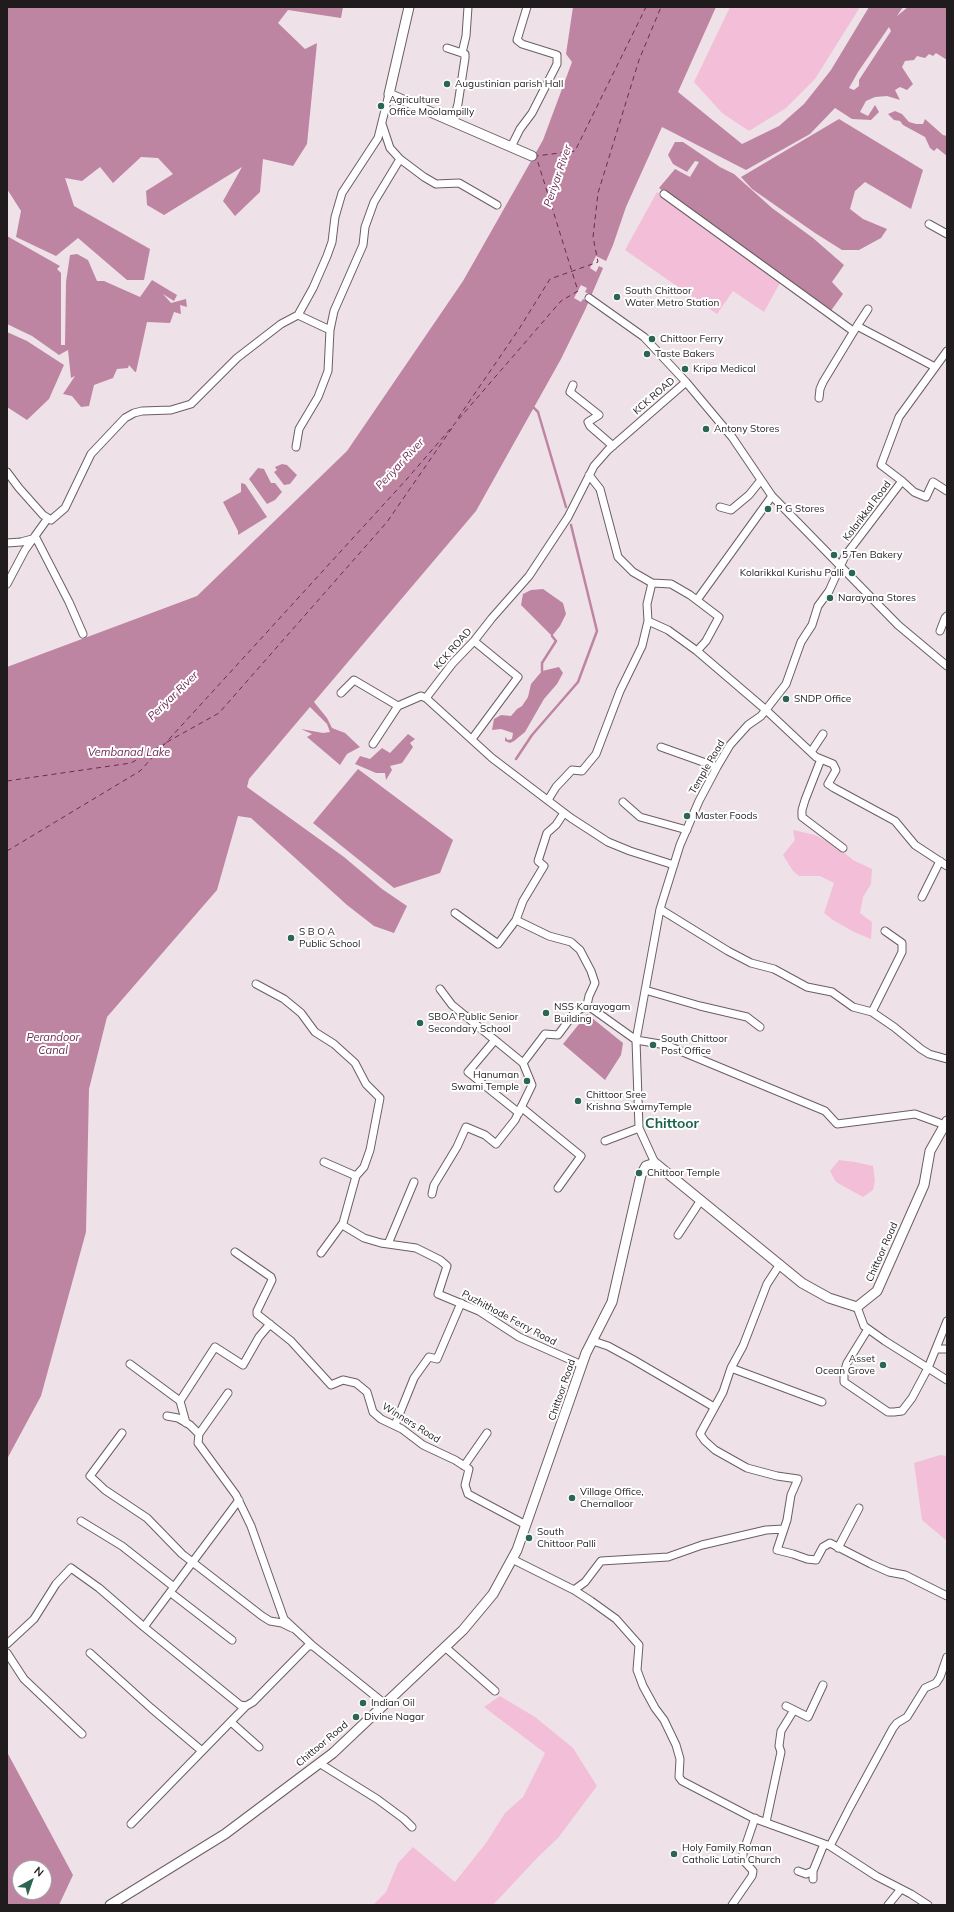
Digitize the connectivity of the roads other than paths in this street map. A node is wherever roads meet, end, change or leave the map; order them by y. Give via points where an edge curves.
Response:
1 (409, 7) edge
2 (468, 7) edge
3 (527, 7) edge
4 (447, 48) dead end
5 (462, 53) junction
6 (389, 94) junction
7 (453, 122) junction
8 (382, 124) junction
9 (511, 147) junction
10 (532, 156) dead end
11 (400, 159) junction
12 (664, 194) dead end
13 (497, 205) dead end
14 (930, 224) dead end
15 (947, 234) edge
16 (589, 298) dead end
17 (868, 309) dead end
18 (298, 315) junction
19 (855, 329) junction
20 (330, 330) junction
21 (947, 351) edge
22 (935, 367) junction
23 (686, 382) junction
24 (573, 385) dead end
25 (819, 398) dead end
26 (613, 446) junction
27 (296, 447) dead end
28 (7, 472) edge
29 (589, 475) junction
30 (761, 480) junction
31 (902, 481) junction
32 (947, 491) edge
33 (772, 496) junction
34 (720, 507) dead end
35 (48, 518) junction
36 (34, 537) junction
37 (7, 543) edge
38 (840, 567) junction
39 (652, 583) junction
40 (7, 584) edge
41 (697, 600) junction
42 (947, 616) edge
43 (648, 621) junction
44 (940, 631) dead end
45 (84, 634) dead end
46 (474, 641) junction
47 (697, 651) junction
48 (947, 666) edge
49 (341, 692) dead end
50 (426, 698) junction
51 (398, 706) junction
52 (766, 710) junction
53 (823, 734) dead end
54 (472, 739) junction
55 (373, 744) dead end
56 (661, 747) dead end
57 (811, 752) junction
58 (821, 759) junction
59 (717, 767) junction
60 (548, 800) junction
61 (622, 802) dead end
62 (564, 813) junction
63 (687, 830) junction
64 (843, 848) dead end
65 (940, 861) junction
66 (674, 865) junction
67 (947, 866) edge
68 (922, 897) dead end
69 (660, 909) junction
70 (455, 913) dead end
71 (516, 920) junction
72 (886, 931) dead end
73 (256, 984) dead end
74 (440, 989) dead end
75 (645, 990) junction
76 (588, 1005) junction
77 (872, 1012) junction
78 (760, 1027) dead end
79 (495, 1040) junction
80 (636, 1040) junction
81 (947, 1059) edge
82 (523, 1063) junction
83 (520, 1110) junction
84 (946, 1123) edge
85 (639, 1128) junction
86 (605, 1142) dead end
87 (324, 1162) dead end
88 (655, 1163) junction
89 (356, 1176) junction
90 (414, 1182) dead end
91 (558, 1188) dead end
92 (432, 1194) dead end
93 (701, 1200) junction
94 (343, 1223) junction
95 (678, 1235) dead end
96 (388, 1244) junction
97 (235, 1252) dead end
98 (321, 1253) dead end
99 (780, 1264) junction
100 (461, 1304) junction
101 (857, 1307) junction
102 (947, 1321) edge
103 (270, 1324) junction
104 (868, 1329) junction
105 (593, 1341) junction
106 (936, 1349) junction
107 (947, 1349) edge
108 (130, 1364) dead end
109 (582, 1366) junction
110 (731, 1368) junction
111 (928, 1368) junction
112 (947, 1380) edge
113 (228, 1393) dead end
114 (180, 1400) junction
115 (822, 1402) dead end
116 (714, 1407) junction
117 (167, 1416) dead end
118 (186, 1423) junction
119 (395, 1425) junction
120 (122, 1433) dead end
121 (487, 1433) dead end
122 (199, 1434) junction
123 (464, 1466) junction
124 (239, 1500) junction
125 (859, 1508) dead end
126 (81, 1521) dead end
127 (526, 1525) junction
128 (784, 1529) junction
129 (838, 1548) junction
130 (512, 1559) junction
131 (194, 1562) junction
132 (172, 1590) junction
133 (574, 1590) junction
134 (947, 1596) edge
135 (144, 1627) junction
136 (292, 1628) junction
137 (232, 1640) dead end
138 (7, 1644) edge
139 (313, 1646) junction
140 (445, 1647) junction
141 (7, 1653) edge
142 (90, 1653) dead end
143 (947, 1657) edge
144 (822, 1686) dead end
145 (495, 1691) dead end
146 (385, 1704) junction
147 (246, 1706) junction
148 (231, 1722) junction
149 (82, 1734) dead end
150 (259, 1747) dead end
151 (202, 1752) junction
152 (319, 1763) junction
153 (755, 1818) junction
154 (766, 1822) junction
155 (131, 1824) dead end
156 (412, 1827) dead end
157 (827, 1845) junction
158 (798, 1871) dead end
159 (901, 1889) junction
160 (110, 1905) edge
161 (732, 1905) edge
162 (888, 1905) edge
163 (928, 1905) edge

1 - 6 main road
2 - 5 street
3 - 9 street via 516,40 557,55 557,64
4 - 5 street
5 - 7 street via 465,54 465,58
6 - 7 main road
6 - 8 street
7 - 9 main road
8 - 11 street via 390,148
8 - 18 street via 378,138 342,193 327,256
9 - 10 main road
11 - 13 street via 436,184 459,183
11 - 20 street via 374,202 365,227 363,245 334,311
12 - 19 street
14 - 15 street
16 - 23 street via 644,337
17 - 19 street
18 - 20 street
18 - 35 street via 281,324 237,358 191,404 171,410 142,411 125,418 91,454 65,508 51,520
19 - 22 street
19 - 25 street via 823,382
20 - 27 street via 328,371 318,396 304,417
21 - 22 street, Kolarikkal Road
22 - 31 street, Kolarikkal Road via 899,417 881,465
23 - 26 street, KCK ROAD
23 - 30 street via 732,437
24 - 26 street via 570,392 599,415 588,422 590,426
26 - 29 street, KCK ROAD
28 - 35 street
29 - 39 street via 600,489 618,557 633,572
29 - 46 street, KCK ROAD via 569,515 529,576
30 - 33 street
30 - 34 street via 730,510
31 - 32 street via 914,492 926,497 932,482
31 - 38 street, Kolarikkal Road via 845,556
33 - 38 street
33 - 41 street
35 - 36 street
36 - 37 street
36 - 40 street
36 - 45 street
38 - 48 street via 898,625
38 - 52 street, Temple Road via 801,642 786,684
39 - 41 street via 671,584
39 - 43 street via 647,604
41 - 47 street via 719,617 706,641
42 - 44 street
43 - 47 street via 668,630
43 - 60 street via 642,646 617,698 596,754 582,771 572,770
46 - 50 street, KCK ROAD via 452,664
46 - 54 street via 518,677
47 - 52 street
49 - 51 street via 354,680
50 - 51 street via 421,696
50 - 54 street
51 - 55 street
52 - 57 street
52 - 59 street, Temple Road via 734,740
53 - 57 street
54 - 60 street via 497,762
56 - 59 street
57 - 58 street
58 - 64 street via 805,800 802,817
58 - 65 street via 833,764 836,770 828,784 895,821 915,845
59 - 63 street, Temple Road
60 - 62 street
61 - 63 street via 640,817
62 - 66 street via 608,842
62 - 71 street via 547,833 538,861 544,866 523,901
63 - 66 street, Temple Road
65 - 67 street
65 - 68 street
66 - 69 street, Temple Road
69 - 75 street, Temple Road
69 - 77 street via 751,963 774,969 807,988 832,992 853,1007
70 - 71 street via 498,944
71 - 76 street via 549,936 571,942 580,950 596,983 589,996
72 - 77 street via 902,943 902,952
73 - 89 street via 284,999 302,1013 315,1032 334,1044 355,1063 366,1084 380,1098 370,1150 364,1167
74 - 79 street via 452,1005
75 - 78 street via 746,1017
75 - 80 street, Temple Road
76 - 80 street
76 - 82 street via 575,1012 558,1035 545,1034
77 - 81 street via 894,1026 921,1049
79 - 82 street
79 - 83 street via 468,1072
80 - 84 street via 666,1045 825,1111 838,1124 915,1114
80 - 85 street, Temple Road
82 - 83 street via 532,1085
83 - 91 street via 581,1156
83 - 92 street via 496,1144 485,1135 466,1127 434,1185
84 - 101 main road, Chittoor Road via 930,1151 924,1185 877,1291
85 - 86 street
85 - 88 street
87 - 89 street
88 - 93 main road
88 - 105 main road, Chittoor Road via 646,1166 641,1175 612,1302
89 - 94 street
90 - 96 street
93 - 95 street
93 - 99 main road
94 - 96 street, Puzhithode Ferry Road via 364,1238
94 - 98 street
96 - 100 street, Puzhithode Ferry Road via 416,1248 445,1263 447,1266 438,1294
97 - 103 street, Winners Road via 271,1277 272,1282 257,1311
99 - 101 main road via 802,1282 829,1298
99 - 110 street via 767,1284 743,1346
100 - 109 street, Puzhithode Ferry Road via 479,1311 515,1335
100 - 119 street via 437,1359 430,1357 414,1378
101 - 104 street via 861,1320
102 - 106 street
103 - 114 street via 255,1342 243,1365 216,1347
103 - 119 street, Winners Road via 291,1341 331,1385 343,1380 356,1383 367,1392 373,1412
104 - 111 street
104 - 111 street via 847,1363 844,1382 888,1412 902,1411
105 - 109 main road, Chittoor Road
105 - 116 street via 632,1358
106 - 107 street
106 - 111 street
108 - 114 street
109 - 127 main road, Chittoor Road
110 - 115 street
110 - 116 street via 723,1392
111 - 112 street
113 - 122 street
114 - 118 street
116 - 128 street via 700,1434 709,1445 747,1468 777,1476 798,1478 791,1495
117 - 118 street
118 - 122 street
119 - 123 street, Winners Road via 423,1445
120 - 131 street via 90,1476 105,1490 147,1518 182,1554
121 - 123 street
122 - 124 street via 198,1443
123 - 127 street via 469,1469 465,1485 468,1494
124 - 131 street
124 - 136 street via 251,1526 284,1619
125 - 129 street
126 - 132 street via 122,1546
127 - 130 main road, Chittoor Road
128 - 129 street via 778,1550 816,1560 823,1547 830,1543
128 - 133 street via 766,1530 702,1545 668,1558 601,1561 586,1582
129 - 134 street via 889,1572 905,1575
130 - 133 street
130 - 140 main road, Chittoor Road via 493,1594
131 - 132 street
131 - 136 street via 270,1621
132 - 135 street
132 - 137 street
133 - 153 street via 616,1619 639,1644 637,1670 643,1686 676,1745 680,1759 679,1776 682,1782
135 - 138 street via 99,1588 71,1568 56,1584 34,1619
135 - 147 street via 240,1705
136 - 139 street
139 - 146 street
139 - 147 street via 302,1650 253,1702
140 - 145 street
140 - 146 main road, Chittoor Road
141 - 149 street via 29,1684
142 - 151 street
143 - 157 street via 936,1683 925,1688 907,1717 893,1728
144 - 154 street via 808,1717 786,1706 794,1710 781,1731 781,1752
146 - 152 main road, Chittoor Road
147 - 148 street
148 - 150 street
148 - 151 street
151 - 155 street
152 - 156 street via 377,1799
152 - 160 main road, Chittoor Road via 226,1834
153 - 154 street
153 - 161 street via 743,1853 743,1860 753,1871 752,1876
154 - 157 street
157 - 158 street via 813,1875
157 - 159 street
159 - 162 street
159 - 163 street

